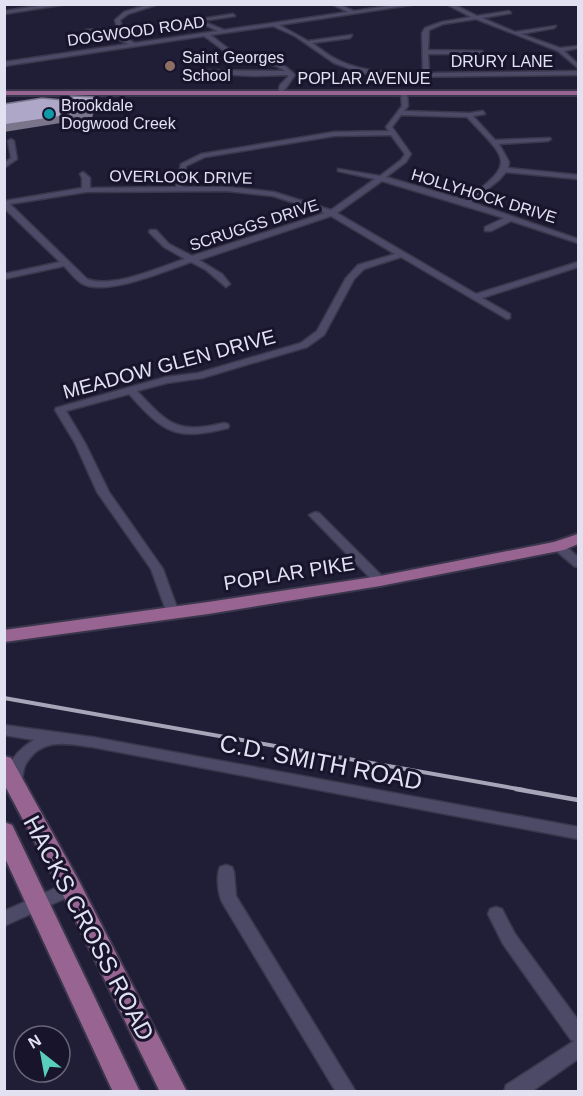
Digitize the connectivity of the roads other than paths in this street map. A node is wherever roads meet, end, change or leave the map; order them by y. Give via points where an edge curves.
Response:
1 (65, 4) edge
2 (123, 4) edge
3 (156, 4) edge
4 (333, 4) edge
5 (415, 4) edge
6 (448, 4) edge
7 (569, 4) edge
8 (579, 7) edge
9 (142, 8) junction
10 (509, 12) dead end
11 (4, 13) edge
12 (355, 13) junction
13 (233, 15) dead end
14 (477, 17) junction
15 (274, 25) junction
16 (554, 27) dead end
17 (88, 30) dead end
18 (120, 30) junction
19 (225, 32) junction
20 (515, 33) junction
21 (206, 35) junction
22 (350, 36) dead end
23 (309, 42) junction
24 (134, 45) junction
25 (579, 47) edge
26 (560, 50) junction
27 (426, 52) junction
28 (482, 53) dead end
29 (4, 64) edge
30 (579, 66) edge
31 (199, 72) dead end
32 (290, 73) junction
33 (579, 73) edge
34 (426, 75) junction
35 (4, 93) edge
36 (281, 93) junction
37 (404, 93) junction
38 (579, 93) edge
39 (400, 113) junction
40 (483, 113) dead end
41 (469, 115) junction
42 (392, 134) junction
43 (548, 139) dead end
44 (11, 141) dead end
45 (494, 142) junction
46 (4, 166) edge
47 (339, 170) dead end
48 (506, 170) junction
49 (83, 174) dead end
50 (579, 177) edge
51 (381, 178) junction
52 (86, 189) junction
53 (179, 189) junction
54 (5, 203) edge
55 (466, 203) junction
56 (332, 213) junction
57 (511, 218) junction
58 (488, 229) dead end
59 (153, 232) dead end
60 (579, 241) edge
61 (403, 254) junction
62 (193, 259) junction
63 (66, 263) junction
64 (579, 264) edge
65 (4, 277) edge
66 (226, 284) dead end
67 (475, 297) junction
68 (507, 316) dead end
69 (131, 390) junction
70 (224, 426) dead end
71 (315, 515) dead end
72 (579, 539) edge
73 (558, 546) junction
74 (579, 563) edge
75 (380, 581) junction
76 (173, 613) junction
77 (9, 638) edge
78 (4, 730) edge
79 (55, 737) junction
80 (4, 764) edge
81 (15, 786) junction
82 (4, 831) edge
83 (579, 833) edge
84 (226, 872) dead end
85 (71, 888) junction
86 (38, 903) junction
87 (496, 914) dead end
88 (4, 919) edge
89 (579, 1034) edge
90 (579, 1049) edge
91 (127, 1092) edge
92 (174, 1092) edge
93 (347, 1092) edge
94 (513, 1092) edge

1 - 11 street
2 - 9 street
3 - 9 street
4 - 12 street
5 - 12 street, DOGWOOD ROAD
6 - 14 street
7 - 8 street
9 - 18 street via 117,20
10 - 14 street
12 - 15 street, DOGWOOD ROAD
13 - 19 street via 196,20
14 - 20 street
14 - 27 street via 428,28
15 - 19 street, DOGWOOD ROAD
15 - 23 street, DRURY LANE
16 - 20 street
17 - 18 street
18 - 24 street via 118,37
19 - 21 street, DOGWOOD ROAD
20 - 26 street
21 - 24 street, DOGWOOD ROAD
21 - 32 street via 241,58 278,62
22 - 23 street
23 - 34 street, DRURY LANE via 336,62 355,69
24 - 29 street, DOGWOOD ROAD
25 - 26 street
26 - 30 street
27 - 28 street
27 - 34 street
31 - 32 street
32 - 36 street
33 - 34 street, DRURY LANE
35 - 36 main road, POPLAR AVENUE
36 - 37 main road, POPLAR AVENUE
37 - 38 main road, POPLAR AVENUE
37 - 39 street via 406,103
39 - 41 street
39 - 42 street via 389,127
40 - 41 street
41 - 45 street
42 - 51 street, SCRUGGS DRIVE via 408,154
42 - 53 street via 334,134 202,155 183,165
43 - 45 street
44 - 46 street via 14,157
45 - 48 street via 506,158
47 - 51 street, HOLLYHOCK DRIVE
48 - 50 street
48 - 55 street
49 - 52 street
51 - 55 street, HOLLYHOCK DRIVE
51 - 56 street, SCRUGGS DRIVE
52 - 53 street, OVERLOOK DRIVE
52 - 54 street, OVERLOOK DRIVE
53 - 56 street, OVERLOOK DRIVE via 268,193
54 - 63 street
55 - 57 street, HOLLYHOCK DRIVE
56 - 61 street, OVERLOOK DRIVE
56 - 62 street, SCRUGGS DRIVE
57 - 58 street
57 - 60 street, HOLLYHOCK DRIVE
59 - 62 street via 156,239
61 - 67 street, OVERLOOK DRIVE
61 - 69 street, MEADOW GLEN DRIVE via 362,267 350,278 321,333 304,345 199,376
62 - 63 street, SCRUGGS DRIVE via 131,279 89,284
62 - 66 street via 219,274
63 - 65 street
64 - 67 street
67 - 68 street, OVERLOOK DRIVE
69 - 70 street via 160,422 177,431 206,431
69 - 76 street, MEADOW GLEN DRIVE via 60,412 103,492 157,569
71 - 75 street
72 - 73 main road, POPLAR PIKE
73 - 74 street
73 - 75 main road, POPLAR PIKE
75 - 76 main road, POPLAR PIKE
76 - 77 main road, POPLAR PIKE
78 - 79 street, C.D. SMITH ROAD
79 - 81 street via 29,749 21,758 15,767
79 - 83 street, C.D. SMITH ROAD
80 - 81 main road, HACKS CROSS ROAD
81 - 85 main road, HACKS CROSS ROAD
82 - 86 main road, HACKS CROSS ROAD
84 - 93 street via 228,897
85 - 86 street
85 - 92 main road, HACKS CROSS ROAD
86 - 88 street
86 - 91 main road, HACKS CROSS ROAD
87 - 89 street via 509,939
90 - 94 street

